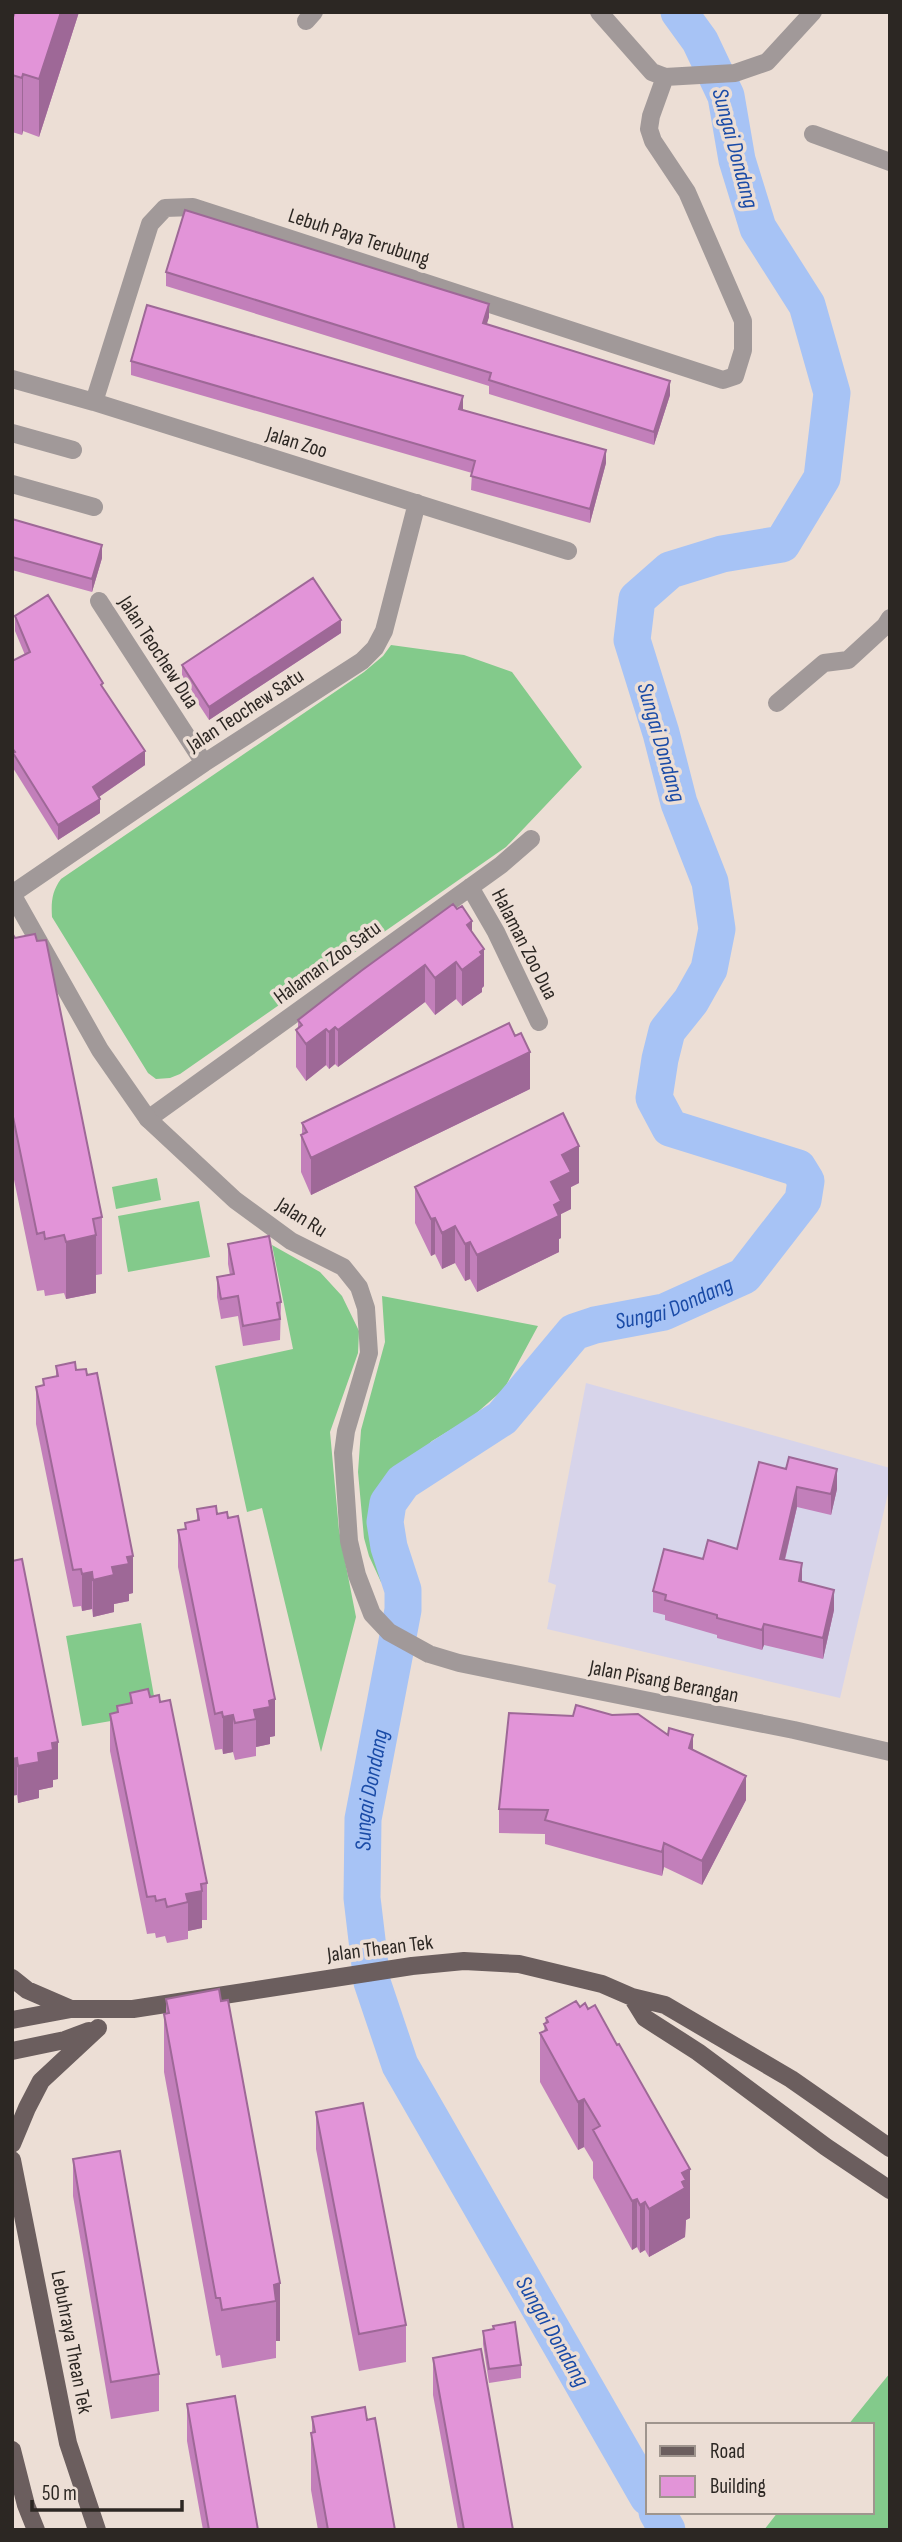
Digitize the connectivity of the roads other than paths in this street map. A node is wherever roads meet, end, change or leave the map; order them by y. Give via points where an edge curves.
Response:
1 (599, 12) edge
2 (813, 12) edge
3 (665, 77) junction
4 (813, 134) dead end
5 (890, 162) edge
6 (12, 379) edge
7 (94, 402) junction
8 (12, 433) edge
9 (73, 450) dead end
10 (12, 484) edge
11 (417, 503) junction
12 (94, 507) dead end
13 (568, 551) dead end
14 (99, 601) dead end
15 (890, 618) edge
16 (777, 703) dead end
17 (204, 763) junction
18 (531, 839) dead end
19 (470, 887) junction
20 (12, 894) edge
21 (539, 1022) dead end
22 (148, 1119) junction
23 (389, 1632) joint
24 (890, 1752) edge
25 (12, 1978) edge
26 (632, 1997) junction
27 (71, 2009) junction
28 (133, 2009) junction
29 (12, 2020) edge
30 (98, 2028) junction
31 (12, 2051) edge
32 (12, 2144) edge
33 (890, 2148) edge
34 (12, 2160) edge
35 (890, 2190) edge
36 (12, 2451) edge
37 (36, 2530) edge
38 (97, 2530) edge

1 - 3 street via 652,72
2 - 3 street via 767,62 735,74
3 - 7 street, Lebuh Paya Terubung via 649,130 687,192 743,321 743,350 735,376 723,380 184,207 165,208 150,224
4 - 5 street
6 - 7 street, Jalan Zoo
7 - 11 street, Jalan Zoo
8 - 9 street
10 - 12 street
11 - 13 street, Jalan Zoo
11 - 17 street, Jalan Teochew Satu via 384,631 375,648 362,661
14 - 17 street, Jalan Teochew Dua
15 - 16 street via 848,660 824,663
17 - 20 street, Jalan Teochew Satu
18 - 19 street, Halaman Zoo Satu
19 - 21 street, Halaman Zoo Dua
19 - 22 street, Halaman Zoo Satu
20 - 22 street, Jalan Ru via 100,1050
22 - 23 street, Jalan Ru via 235,1200 291,1241 343,1267 359,1287 366,1308 369,1353 343,1453 349,1541 365,1599
23 - 24 street, Jalan Pisang Berangan via 429,1654 471,1665
25 - 27 main road via 27,1990
26 - 28 main road, Jalan Thean Tek via 602,1984 519,1964 464,1961 355,1973
26 - 33 main road, Jalan Thean Tek via 665,2005 713,2032
26 - 35 main road, Jalan Thean Tek via 646,2018
27 - 28 main road, Jalan Thean Tek
27 - 29 main road, Jalan Thean Tek
28 - 30 main road, Jalan Thean Tek
30 - 31 main road, Jalan Thean Tek
30 - 32 main road via 41,2081
34 - 38 main road, Lebuhraya Thean Tek via 68,2443
36 - 37 main road

